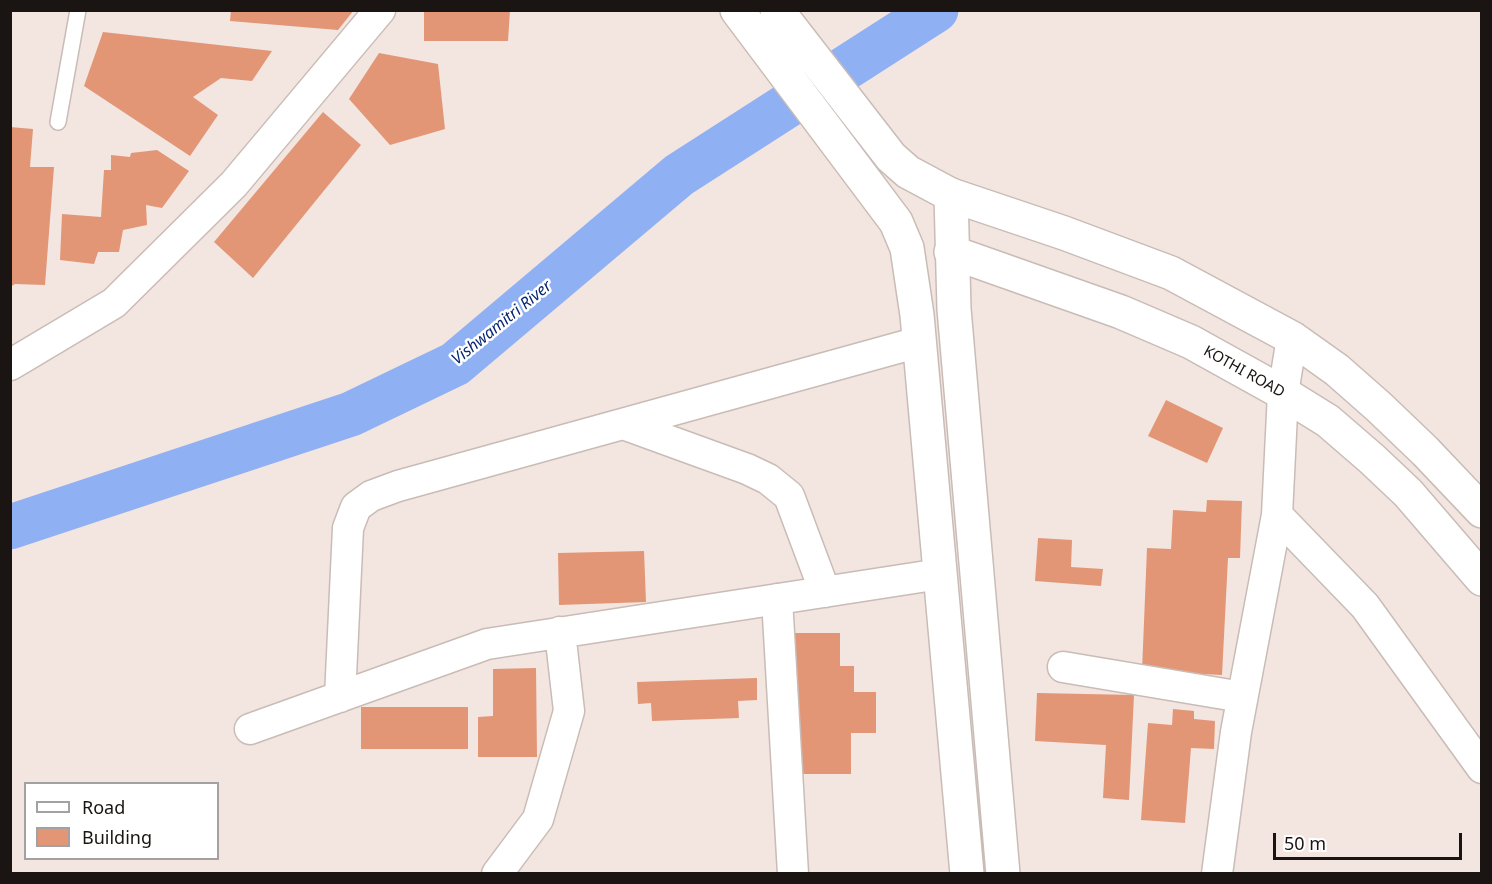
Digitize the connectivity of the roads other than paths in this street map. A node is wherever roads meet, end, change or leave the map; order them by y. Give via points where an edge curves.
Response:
1 (78, 10) edge
2 (380, 10) edge
3 (737, 10) edge
4 (777, 10) edge
5 (58, 122) dead end
6 (899, 165) junction
7 (951, 195) junction
8 (903, 236) junction
9 (951, 252) junction
10 (1292, 338) junction
11 (920, 342) junction
12 (10, 365) edge
13 (1283, 393) junction
14 (623, 424) junction
15 (1482, 511) edge
16 (1277, 515) junction
17 (940, 574) junction
18 (1482, 579) edge
19 (825, 592) junction
20 (777, 599) junction
21 (560, 632) junction
22 (1063, 667) dead end
23 (340, 697) junction
24 (1242, 697) junction
25 (250, 729) dead end
26 (1482, 768) edge
27 (497, 873) edge
28 (794, 873) edge
29 (967, 873) edge
30 (1003, 873) edge
31 (1217, 873) edge

1 - 5 lane
2 - 12 street via 234,184 114,303
3 - 8 main road
4 - 6 main road
6 - 7 main road
6 - 8 main road
7 - 9 main road
7 - 10 main road via 1172,273
8 - 9 main road, KOTHI ROAD
8 - 11 main road
9 - 13 main road, KOTHI ROAD via 1121,312 1191,342
9 - 30 main road
10 - 13 street
10 - 15 main road via 1379,407
11 - 14 street
11 - 17 main road
13 - 16 street
13 - 18 main road, KOTHI ROAD via 1328,421 1372,459 1408,493
14 - 19 street via 768,479 789,496
14 - 23 street via 398,486 371,496 356,507 348,528
16 - 24 street
16 - 26 street via 1365,606
17 - 19 street
17 - 29 main road
19 - 20 street
20 - 21 street
20 - 28 street
21 - 23 street via 487,644
21 - 27 street via 568,711 538,819
22 - 24 street
23 - 25 street
24 - 31 street

